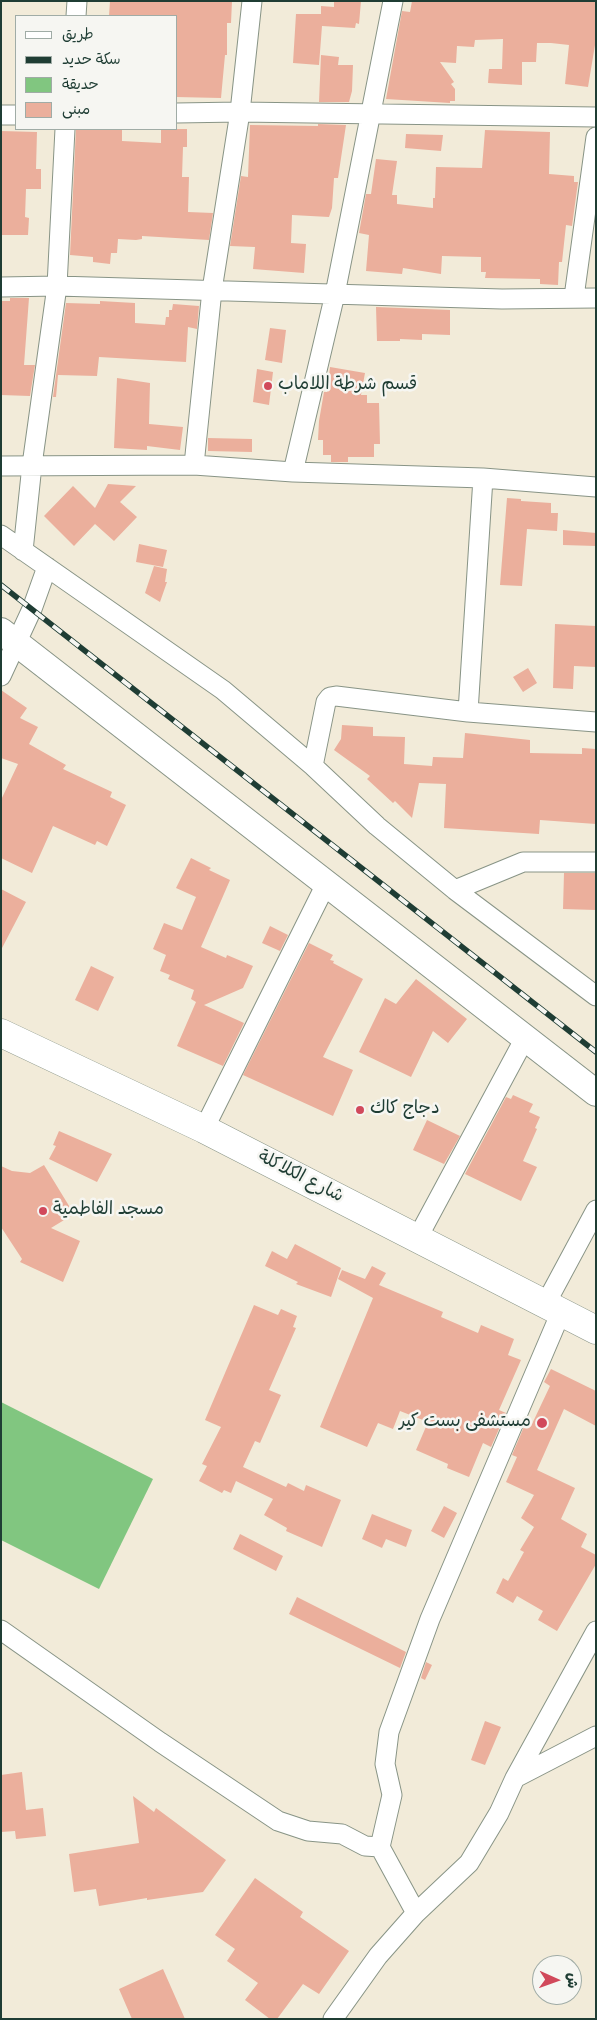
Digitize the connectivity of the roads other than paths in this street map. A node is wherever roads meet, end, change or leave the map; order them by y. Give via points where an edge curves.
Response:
1 (77, 1) edge
2 (252, 1) edge
3 (393, 1) edge
4 (76, 15) edge
5 (240, 112) junction
6 (178, 113) edge
7 (371, 114) junction
8 (1, 115) edge
9 (15, 115) edge
10 (596, 117) edge
11 (65, 130) edge
12 (596, 137) edge
13 (56, 286) junction
14 (1, 287) edge
15 (212, 290) junction
16 (335, 294) junction
17 (574, 298) junction
18 (596, 298) edge
19 (32, 465) junction
20 (194, 465) junction
21 (1, 466) edge
22 (293, 472) junction
23 (484, 478) junction
24 (596, 487) edge
25 (1, 535) edge
26 (23, 551) junction
27 (47, 567) junction
28 (9, 637) edge
29 (1, 676) edge
30 (468, 712) junction
31 (596, 722) edge
32 (313, 766) junction
33 (596, 862) edge
34 (326, 884) junction
35 (455, 890) junction
36 (596, 996) edge
37 (1, 1033) edge
38 (525, 1038) junction
39 (596, 1093) edge
40 (204, 1129) junction
41 (596, 1210) edge
42 (418, 1237) junction
43 (554, 1308) junction
44 (596, 1330) edge
45 (1, 1630) edge
46 (596, 1631) edge
47 (596, 1736) edge
48 (515, 1778) junction
49 (380, 1847) junction
50 (416, 1913) junction
51 (333, 2019) edge

1 - 4 street
2 - 5 street
3 - 7 street
5 - 6 street
5 - 7 street
5 - 15 street
7 - 10 street
7 - 16 street
8 - 9 street
11 - 13 street
12 - 17 street
13 - 14 street
13 - 15 street
13 - 19 street
15 - 16 street
15 - 20 street
16 - 17 street
16 - 22 street
17 - 18 street
19 - 20 street
19 - 21 street
19 - 26 street
20 - 22 street
22 - 23 street
23 - 24 street
23 - 30 street
25 - 26 street
26 - 27 street
27 - 28 street via 32,609
27 - 32 street via 223,690
28 - 29 street
28 - 34 street
30 - 31 street
30 - 32 street via 330,697 326,702
32 - 35 street via 377,826
33 - 35 street via 523,862
34 - 38 street
34 - 40 street
35 - 36 street
37 - 40 main road, شارع الكلاكلة
38 - 39 street
38 - 42 street
40 - 42 main road, شارع الكلاكلة
41 - 43 street
42 - 43 main road, شارع الكلاكلة
43 - 44 main road, شارع الكلاكلة
43 - 49 street via 430,1619 389,1732 385,1764 392,1795
45 - 49 street via 278,1821 308,1831 342,1834 365,1846
46 - 48 street
47 - 48 street
48 - 50 street via 499,1813 469,1863
49 - 50 street
50 - 51 street via 378,1956

